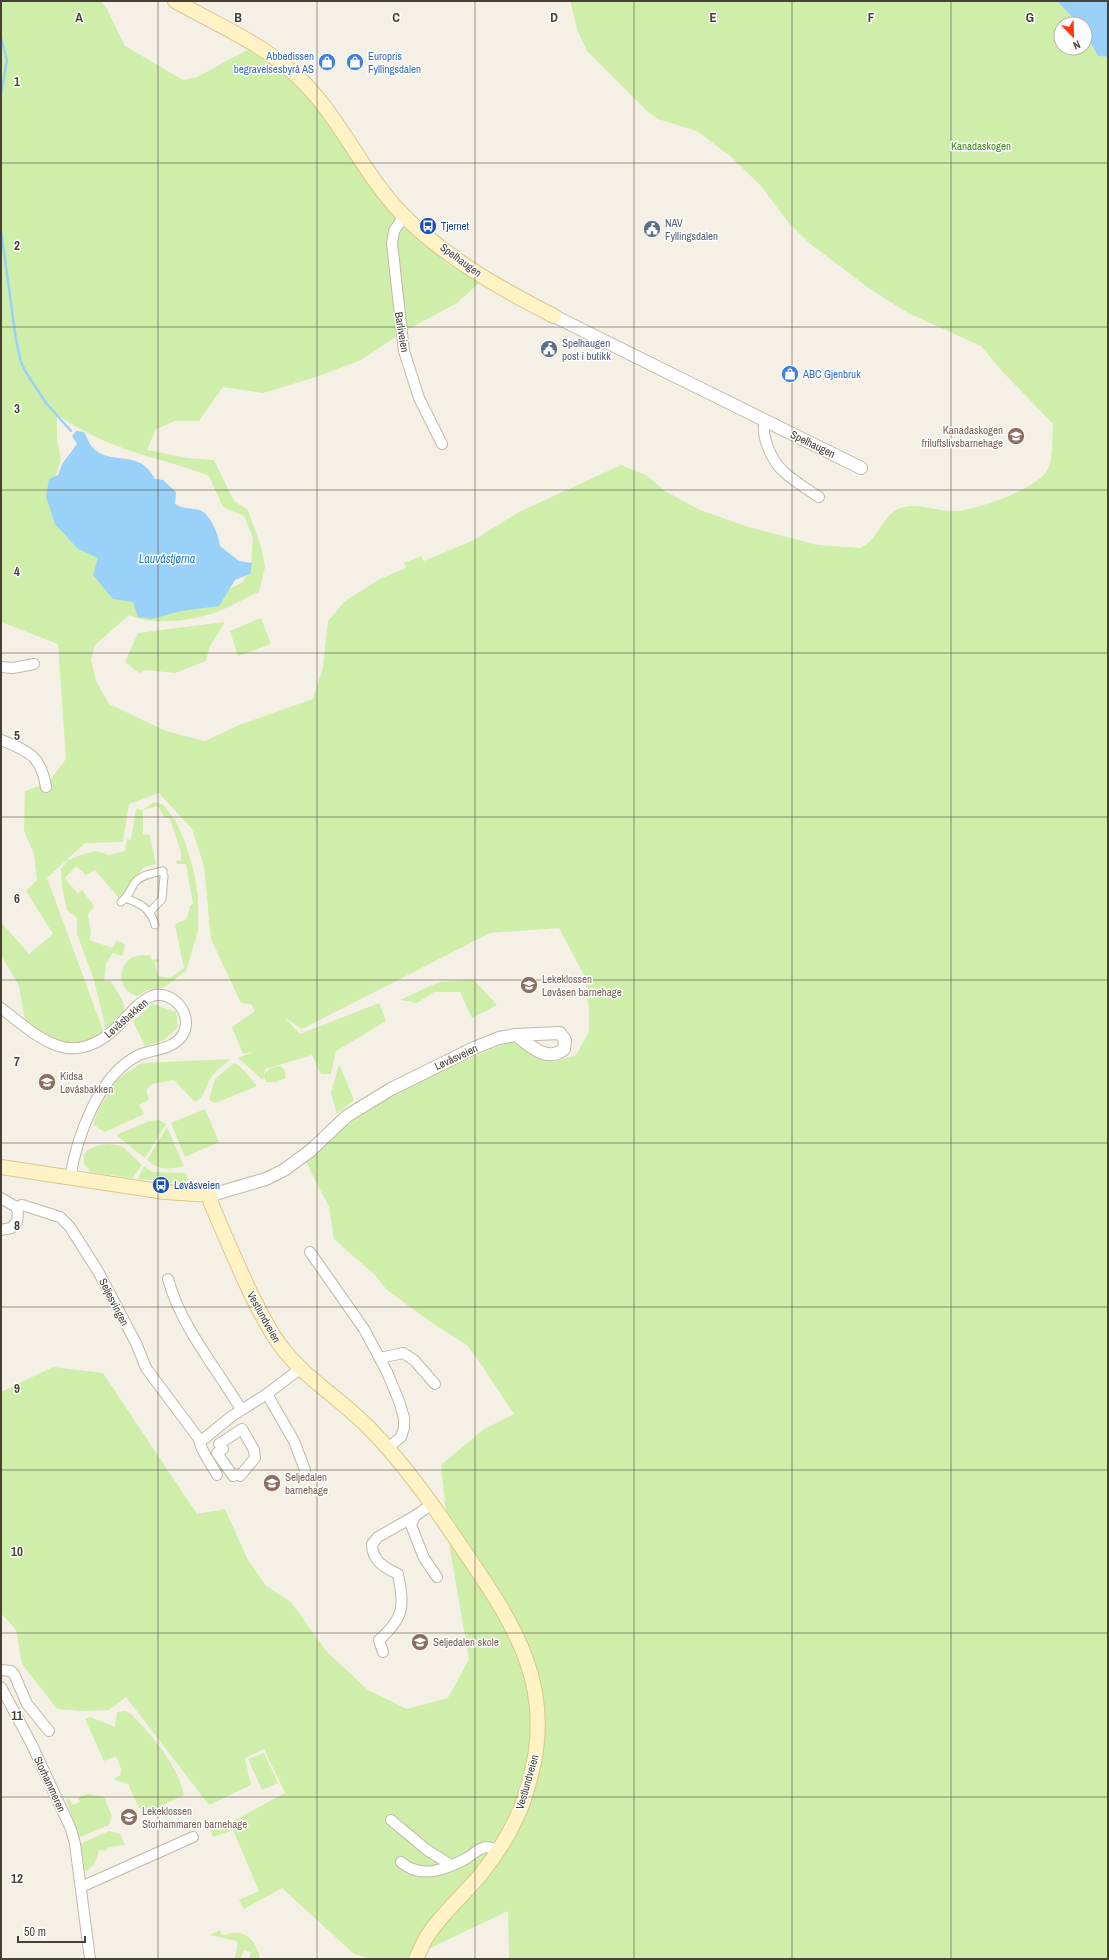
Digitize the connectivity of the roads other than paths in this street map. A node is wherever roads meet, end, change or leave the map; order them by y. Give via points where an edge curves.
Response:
1 (175, 1) edge
2 (404, 216) junction
3 (554, 316) joint
4 (765, 420) junction
5 (442, 444) dead end
6 (861, 468) dead end
7 (819, 497) dead end
8 (34, 664) dead end
9 (1, 667) edge
10 (1, 740) edge
11 (46, 787) dead end
12 (149, 913) junction
13 (155, 925) dead end
14 (1, 1008) edge
15 (516, 1035) dead end
16 (1, 1167) edge
17 (70, 1178) junction
18 (211, 1194) junction
19 (1, 1198) edge
20 (16, 1207) junction
21 (1, 1230) edge
22 (310, 1252) dead end
23 (168, 1279) dead end
24 (380, 1358) junction
25 (301, 1368) junction
26 (435, 1384) dead end
27 (268, 1394) junction
28 (243, 1409) junction
29 (242, 1429) joint
30 (200, 1442) junction
31 (388, 1448) junction
32 (305, 1470) dead end
33 (217, 1475) dead end
34 (432, 1504) junction
35 (414, 1516) junction
36 (437, 1577) dead end
37 (383, 1652) dead end
38 (1, 1670) edge
39 (1, 1686) edge
40 (49, 1731) dead end
41 (391, 1820) dead end
42 (193, 1837) dead end
43 (498, 1850) junction
44 (401, 1862) dead end
45 (451, 1864) junction
46 (81, 1887) junction
47 (90, 1959) edge
48 (416, 1959) edge

1 - 2 main road, Spelhaugen via 254,43 296,74 333,118 370,173
2 - 3 main road, Spelhaugen via 490,282
2 - 5 street, Barliveien via 394,231 392,243 404,351 419,398
3 - 4 street, Spelhaugen
4 - 6 street, Spelhaugen
4 - 7 street via 763,426 766,443 778,466
8 - 9 street via 13,668
10 - 11 street via 34,756
12 - 12 street via 162,899 163,874 148,874 136,881 123,900 141,904
12 - 13 street
14 - 17 street, Løvåsbakken via 47,1042 70,1048 98,1042 152,996 175,1001 185,1013 186,1029 179,1039 126,1063 102,1088 89,1115
15 - 18 street, Løvåsveien via 499,1038 474,1048 391,1089 347,1116 310,1151 266,1179
16 - 17 main road, Løvåsveien
17 - 18 main road, Løvåsveien via 165,1192
18 - 25 main road, Vestlundveien via 214,1209 263,1317 280,1346
19 - 20 street, Seljesvingen
20 - 21 street via 17,1222 11,1228
20 - 30 street, Seljesvingen via 22,1206 60,1217 70,1227 99,1273 136,1343 146,1368
22 - 24 street via 354,1313
23 - 28 street via 173,1298 190,1329
24 - 26 street via 403,1353 414,1360
24 - 31 street via 404,1418 401,1437
25 - 27 street
25 - 31 main road, Vestlundveien
27 - 28 street
27 - 32 street via 294,1441
28 - 30 street
29 - 29 street via 254,1450 255,1458 240,1476 233,1476 217,1453 223,1449 219,1444
30 - 33 street, Seljesvingen
31 - 34 main road, Vestlundveien
34 - 35 street
34 - 43 main road, Vestlundveien via 508,1619 528,1660 533,1681 538,1720 534,1766 520,1811
35 - 36 street via 412,1530 424,1558
35 - 37 street via 378,1537 372,1544 373,1555 377,1561 398,1574 402,1595 401,1611 393,1628 379,1640
38 - 40 street via 14,1674 27,1704
39 - 46 street, Storhammeren via 71,1829
41 - 45 street via 427,1850
42 - 46 street
43 - 45 street via 482,1848 467,1858
43 - 48 main road, Vestlundveien via 483,1872 428,1934
44 - 45 street via 426,1872 436,1872
46 - 47 street, Storhammeren

